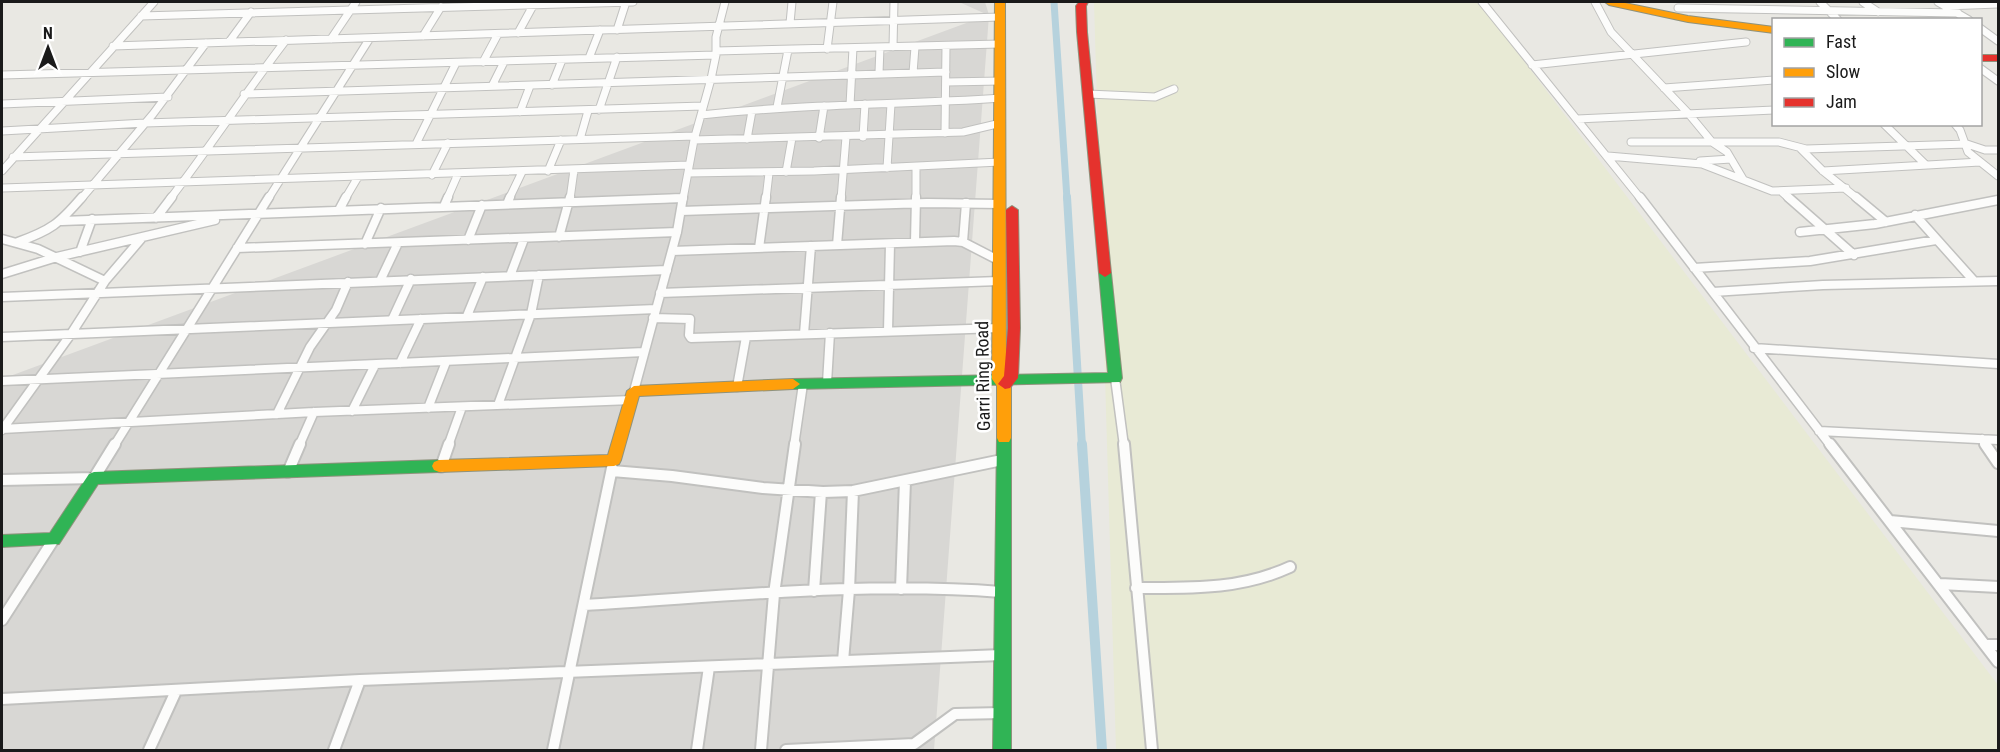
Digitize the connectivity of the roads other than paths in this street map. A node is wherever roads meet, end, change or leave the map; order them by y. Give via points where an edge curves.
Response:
1 (154, 2) edge
2 (286, 2) edge
3 (356, 2) edge
4 (592, 2) edge
5 (626, 2) edge
6 (633, 2) edge
7 (725, 2) edge
8 (792, 2) edge
9 (834, 2) edge
10 (894, 2) edge
11 (1000, 2) edge
12 (1010, 2) edge
13 (1083, 2) edge
14 (1482, 2) edge
15 (1595, 2) edge
16 (1609, 2) edge
17 (1672, 2) edge
18 (1820, 2) edge
19 (1863, 2) edge
20 (1938, 2) edge
21 (468, 3) edge
22 (534, 3) edge
23 (1998, 4) edge
24 (417, 5) edge
25 (1946, 6) junction
26 (441, 7) junction
27 (1678, 8) junction
28 (351, 9) junction
29 (278, 11) junction
30 (1831, 11) junction
31 (250, 12) junction
32 (1878, 12) junction
33 (1903, 12) junction
34 (1958, 13) junction
35 (141, 16) junction
36 (1000, 17) junction
37 (1836, 18) edge
38 (1882, 18) edge
39 (1913, 18) edge
40 (1966, 18) edge
41 (1688, 19) junction
42 (893, 20) junction
43 (830, 22) junction
44 (790, 23) junction
45 (720, 25) junction
46 (1982, 29) edge
47 (600, 30) junction
48 (617, 30) junction
49 (1772, 30) edge
50 (518, 33) junction
51 (498, 34) junction
52 (423, 36) junction
53 (370, 38) junction
54 (330, 39) junction
55 (286, 40) junction
56 (1998, 41) edge
57 (229, 42) junction
58 (1746, 42) dead end
59 (206, 43) junction
60 (1000, 44) junction
61 (113, 46) junction
62 (946, 46) junction
63 (880, 47) junction
64 (893, 47) junction
65 (915, 47) junction
66 (853, 48) junction
67 (827, 49) junction
68 (788, 50) junction
69 (716, 53) junction
70 (1632, 56) junction
71 (617, 57) junction
72 (589, 58) junction
73 (1982, 58) edge
74 (1998, 58) edge
75 (561, 60) junction
76 (483, 62) junction
77 (504, 62) junction
78 (456, 63) junction
79 (354, 64) junction
80 (1532, 65) junction
81 (266, 68) junction
82 (1982, 69) edge
83 (184, 71) junction
84 (946, 72) junction
85 (879, 73) junction
86 (914, 73) junction
87 (87, 74) junction
88 (852, 74) junction
89 (2, 75) edge
90 (783, 77) junction
91 (711, 79) junction
92 (1772, 80) edge
93 (1000, 81) junction
94 (1998, 81) edge
95 (946, 82) junction
96 (607, 83) junction
97 (552, 85) junction
98 (492, 86) junction
99 (530, 86) junction
100 (1664, 88) junction
101 (442, 89) junction
102 (1174, 89) dead end
103 (336, 91) junction
104 (244, 94) junction
105 (1088, 94) junction
106 (168, 96) junction
107 (1000, 98) junction
108 (62, 101) junction
109 (945, 102) junction
110 (2, 104) edge
111 (865, 104) junction
112 (891, 104) junction
113 (850, 105) junction
114 (703, 106) junction
115 (824, 106) junction
116 (777, 107) junction
117 (598, 110) junction
118 (1772, 110) edge
119 (588, 111) junction
120 (752, 111) junction
121 (520, 112) junction
122 (1688, 113) junction
123 (429, 115) junction
124 (700, 116) junction
125 (320, 118) junction
126 (1577, 119) junction
127 (227, 121) junction
128 (145, 123) junction
129 (1000, 123) junction
130 (1886, 126) edge
131 (1956, 126) edge
132 (37, 130) junction
133 (2, 131) edge
134 (945, 133) junction
135 (889, 135) junction
136 (846, 137) junction
137 (863, 137) junction
138 (695, 138) junction
139 (792, 138) junction
140 (819, 138) junction
141 (580, 139) junction
142 (747, 139) junction
143 (561, 140) junction
144 (1630, 142) dead end
145 (1712, 142) junction
146 (448, 143) junction
147 (416, 144) junction
148 (1967, 144) junction
149 (300, 148) junction
150 (1801, 148) junction
151 (1907, 148) junction
152 (207, 150) junction
153 (1990, 150) junction
154 (1998, 150) edge
155 (118, 153) junction
156 (1608, 156) junction
157 (1998, 157) edge
158 (12, 159) junction
159 (1731, 159) junction
160 (2, 160) edge
161 (1000, 162) junction
162 (1691, 162) junction
163 (1980, 162) junction
164 (1925, 164) junction
165 (916, 167) junction
166 (887, 168) junction
167 (688, 169) junction
168 (574, 170) junction
169 (843, 170) junction
170 (2, 171) edge
171 (548, 171) junction
172 (1823, 171) junction
173 (522, 172) junction
174 (786, 172) junction
175 (769, 173) junction
176 (458, 174) junction
177 (432, 175) junction
178 (1998, 175) edge
179 (358, 177) junction
180 (1743, 178) junction
181 (280, 180) junction
182 (184, 182) junction
183 (89, 187) junction
184 (2, 188) edge
185 (1846, 188) junction
186 (1782, 192) junction
187 (683, 198) junction
188 (1998, 200) edge
189 (569, 203) junction
190 (966, 203) junction
191 (507, 204) junction
192 (915, 204) junction
193 (1000, 204) junction
194 (482, 205) junction
195 (444, 206) junction
196 (841, 206) junction
197 (381, 208) junction
198 (764, 209) junction
199 (339, 210) junction
200 (681, 212) junction
201 (258, 215) junction
202 (1915, 215) junction
203 (228, 216) junction
204 (156, 218) junction
205 (92, 219) junction
206 (62, 221) junction
207 (1886, 222) junction
208 (1826, 231) junction
209 (677, 232) junction
210 (1800, 232) dead end
211 (559, 237) junction
212 (2, 239) edge
213 (141, 239) junction
214 (524, 239) junction
215 (468, 240) junction
216 (1936, 240) junction
217 (18, 242) junction
218 (915, 242) junction
219 (963, 242) junction
220 (398, 243) junction
221 (890, 243) junction
222 (365, 244) junction
223 (837, 245) junction
224 (812, 246) junction
225 (237, 248) junction
226 (759, 248) junction
227 (672, 251) junction
228 (80, 252) junction
229 (1854, 255) junction
230 (57, 257) junction
231 (1000, 261) junction
232 (1694, 268) junction
233 (667, 270) junction
234 (2, 274) edge
235 (539, 275) junction
236 (510, 276) junction
237 (483, 277) junction
238 (411, 279) junction
239 (105, 280) junction
240 (380, 281) junction
241 (999, 281) junction
242 (1974, 281) junction
243 (1998, 281) edge
244 (348, 282) junction
245 (212, 286) junction
246 (890, 286) junction
247 (807, 289) junction
248 (99, 291) junction
249 (1713, 292) junction
250 (660, 293) junction
251 (2, 297) edge
252 (531, 314) junction
253 (654, 314) junction
254 (467, 316) junction
255 (421, 319) junction
256 (392, 320) junction
257 (325, 323) junction
258 (186, 328) junction
259 (1000, 328) junction
260 (888, 331) junction
261 (830, 333) junction
262 (71, 334) junction
263 (804, 334) junction
264 (2, 337) edge
265 (746, 337) junction
266 (1754, 348) junction
267 (644, 352) junction
268 (515, 359) junction
269 (446, 362) junction
270 (400, 363) junction
271 (1998, 364) edge
272 (375, 365) junction
273 (300, 368) junction
274 (159, 373) junction
275 (1115, 378) junction
276 (38, 379) junction
277 (2, 381) edge
278 (1005, 381) junction
279 (827, 383) junction
280 (803, 384) junction
281 (738, 387) junction
282 (633, 396) junction
283 (498, 405) junction
284 (462, 407) junction
285 (428, 408) junction
286 (352, 411) junction
287 (314, 412) junction
288 (277, 414) junction
289 (128, 423) junction
290 (2, 429) edge
291 (1819, 431) junction
292 (1982, 439) junction
293 (1998, 440) edge
294 (1002, 460) junction
295 (1998, 463) edge
296 (613, 466) junction
297 (441, 467) junction
298 (288, 472) junction
299 (94, 478) junction
300 (2, 480) edge
301 (905, 481) junction
302 (789, 490) junction
303 (853, 491) junction
304 (821, 492) junction
305 (1890, 521) junction
306 (1998, 531) edge
307 (54, 539) junction
308 (2, 541) edge
309 (1290, 567) dead end
310 (1940, 584) junction
311 (1998, 587) edge
312 (1136, 588) junction
313 (901, 589) junction
314 (849, 590) junction
315 (814, 591) junction
316 (1001, 592) junction
317 (774, 594) junction
318 (584, 605) junction
319 (2, 618) edge
320 (1986, 645) junction
321 (1998, 645) edge
322 (1002, 655) junction
323 (843, 661) junction
324 (1998, 662) edge
325 (769, 664) junction
326 (709, 667) junction
327 (571, 672) junction
328 (360, 680) junction
329 (176, 691) junction
330 (2, 699) edge
331 (1002, 713) junction
332 (149, 750) edge
333 (334, 750) edge
334 (554, 750) edge
335 (697, 750) edge
336 (761, 750) edge
337 (786, 750) edge
338 (803, 750) edge
339 (1002, 750) edge
340 (1152, 750) edge

1 - 35 street
2 - 29 street
3 - 28 street
4 - 5 street
4 - 22 street
5 - 6 street
5 - 48 street
7 - 45 street
8 - 44 street
9 - 43 street
10 - 42 street
11 - 36 main road, Garri Ring Road
12 - 278 main road, Garri Ring Road via 1014,328
13 - 105 main road
14 - 80 street
15 - 70 street via 1611,32
16 - 41 main road
17 - 27 street
18 - 30 street
19 - 32 street
20 - 25 street
21 - 22 street
21 - 26 street
22 - 50 street
23 - 25 street
24 - 26 street
24 - 28 street
25 - 34 street
26 - 52 street
27 - 30 street
27 - 41 street
28 - 29 street
28 - 54 street
29 - 31 street
30 - 32 street
30 - 37 street
31 - 35 street
31 - 57 street
32 - 33 street
33 - 34 street
33 - 38 street
33 - 39 street
34 - 40 street
35 - 61 street
36 - 42 street
36 - 60 main road, Garri Ring Road
41 - 49 main road
42 - 43 street
42 - 64 street
43 - 44 street
43 - 67 street
44 - 45 street
45 - 48 street
45 - 69 street
46 - 56 street
47 - 48 street
47 - 50 street
47 - 72 street
50 - 51 street
51 - 52 street
51 - 76 street
52 - 53 street
53 - 54 street
53 - 79 street
54 - 55 street
55 - 57 street
55 - 81 street
57 - 59 street
58 - 70 street
59 - 61 street
59 - 83 street
60 - 62 street
60 - 93 main road, Garri Ring Road
61 - 87 street
62 - 65 street
62 - 84 street
63 - 64 street
63 - 66 street
63 - 85 street
64 - 65 street
65 - 86 street
66 - 67 street
66 - 88 street
67 - 68 street
68 - 69 street
68 - 90 street
69 - 71 street
69 - 91 street
70 - 80 street
70 - 100 street
71 - 72 street
71 - 96 street
72 - 75 street
73 - 74 main road
75 - 77 street
75 - 97 street
76 - 77 street
76 - 78 street
77 - 98 street
78 - 79 street
78 - 101 street
79 - 81 street
79 - 103 street
80 - 126 street
81 - 83 street
81 - 104 street
82 - 94 street
83 - 87 street
83 - 106 street
84 - 86 street
84 - 95 street
85 - 86 street
85 - 88 street
87 - 89 street
87 - 108 street
88 - 90 street
88 - 113 street
90 - 91 street
90 - 116 street
91 - 96 street
91 - 114 street
92 - 100 street
93 - 95 street
93 - 107 main road, Garri Ring Road
95 - 109 street
96 - 97 street
96 - 117 street
97 - 99 street
98 - 99 street
98 - 101 street
99 - 121 street
100 - 122 street
101 - 103 street
101 - 123 street
102 - 105 street via 1155,97
103 - 104 street
103 - 125 street
104 - 127 street
105 - 275 main road
106 - 108 street
106 - 128 street
107 - 109 street
107 - 129 main road, Garri Ring Road
108 - 110 street
108 - 132 street
109 - 112 street
109 - 134 street
111 - 112 street
111 - 113 street
111 - 137 street
112 - 135 street
113 - 115 street
114 - 117 street
114 - 124 street
115 - 116 street
115 - 140 street
116 - 120 street
117 - 119 street
118 - 122 street
119 - 121 street
119 - 141 street
120 - 124 street
120 - 142 street
121 - 123 street
122 - 126 street
122 - 145 street
123 - 125 street
123 - 147 street
124 - 138 street
125 - 127 street
125 - 149 street
126 - 156 street
127 - 128 street
127 - 152 street
128 - 132 street
128 - 155 street
129 - 134 street
129 - 161 main road, Garri Ring Road
130 - 151 street
131 - 148 street
132 - 133 street
132 - 158 street
134 - 135 street
135 - 137 street
135 - 166 street
136 - 137 street
136 - 140 street
136 - 169 street
138 - 141 street
138 - 142 street
138 - 167 street
139 - 140 street
139 - 142 street
139 - 174 street
141 - 143 street
143 - 146 street
143 - 171 street
144 - 145 street
145 - 150 street via 1779,142
145 - 159 street
146 - 147 street
146 - 177 street
147 - 149 street
148 - 151 street
148 - 153 street
148 - 163 street via 1968,152
149 - 152 street
149 - 181 street
150 - 151 street
150 - 172 street
151 - 164 street
152 - 155 street
152 - 182 street
153 - 154 street
153 - 157 street
155 - 158 street
155 - 183 street
156 - 162 street
156 - 232 street
158 - 160 street
158 - 170 street
159 - 162 street
159 - 180 street
161 - 165 street
161 - 193 main road, Garri Ring Road
162 - 180 street
163 - 164 street
163 - 178 street
164 - 172 street
165 - 166 street
165 - 192 street
166 - 169 street
167 - 168 street
167 - 175 street
167 - 187 street
168 - 171 street
168 - 189 street
169 - 174 street
169 - 196 street
171 - 173 street
172 - 185 street
173 - 176 street
173 - 191 street
174 - 175 street
175 - 198 street
176 - 177 street
176 - 195 street
177 - 179 street
179 - 181 street
179 - 199 street
180 - 186 street
181 - 182 street
181 - 201 street
182 - 183 street
182 - 204 street
183 - 184 street
183 - 206 street
185 - 186 street
185 - 207 street
186 - 208 street
187 - 189 street
187 - 200 street
188 - 202 street
189 - 191 street
189 - 211 street
190 - 192 street
190 - 193 street
190 - 219 street
191 - 194 street
192 - 196 street
192 - 218 street
193 - 231 main road, Garri Ring Road
194 - 195 street
194 - 215 street
195 - 197 street
196 - 198 street
196 - 223 street
197 - 199 street
197 - 222 street
198 - 200 street
198 - 226 street
199 - 201 street
200 - 209 street
201 - 203 street
201 - 225 street
202 - 207 street
202 - 216 street
203 - 204 street
203 - 213 street
204 - 205 street
205 - 206 street
205 - 228 street
206 - 217 street
207 - 208 street
208 - 210 street
208 - 229 street
209 - 211 street
209 - 227 street
211 - 214 street
212 - 217 street
213 - 228 street
213 - 239 street
214 - 215 street
214 - 236 street
215 - 220 street
216 - 229 street
216 - 242 street
217 - 230 street
218 - 219 street
218 - 221 street
219 - 231 street
220 - 222 street
220 - 240 street
221 - 223 street
221 - 246 street
222 - 225 street
223 - 224 street
224 - 226 street
224 - 247 street
225 - 245 street
226 - 227 street
227 - 233 street
228 - 230 street
229 - 232 street
230 - 234 street
230 - 239 street
231 - 241 main road, Garri Ring Road
232 - 249 street
233 - 235 street
233 - 250 street
235 - 236 street
235 - 252 street
236 - 237 street
237 - 238 street
237 - 254 street
238 - 240 street
238 - 256 street
239 - 248 street
240 - 244 street
241 - 246 street
241 - 259 main road, Garri Ring Road
242 - 243 street
242 - 249 street
244 - 245 street
244 - 257 street via 336,310
245 - 248 street
245 - 258 street
246 - 247 street
246 - 260 street
247 - 250 street
247 - 263 street
248 - 251 street
248 - 262 street
249 - 266 street
250 - 253 street
252 - 253 street
252 - 254 street
252 - 268 street
253 - 265 street via 690,319 691,338
253 - 267 street
254 - 255 street
255 - 256 street
255 - 270 street
256 - 257 street
257 - 258 street
257 - 273 street
258 - 262 street
258 - 274 street
259 - 260 street
259 - 278 main road, Garri Ring Road
260 - 261 street
261 - 263 street
261 - 279 street
262 - 264 street
262 - 276 street
263 - 265 street
265 - 281 street
266 - 271 street
266 - 291 street
267 - 268 street
267 - 282 street
268 - 269 street
268 - 283 street
269 - 270 street
269 - 285 street
270 - 272 street
272 - 273 street
272 - 286 street
273 - 274 street
273 - 288 street
274 - 276 street
274 - 289 street
275 - 278 main road
275 - 312 street
276 - 277 street
276 - 290 street
278 - 279 main road
278 - 294 main road, Garri Ring Road
279 - 280 main road
280 - 281 main road
280 - 302 street
281 - 282 main road
282 - 283 street
282 - 296 main road
283 - 284 street
284 - 285 street
284 - 297 street
285 - 286 street
286 - 287 street
287 - 288 street
287 - 298 street
288 - 289 street
289 - 290 street
289 - 299 street
291 - 292 street
291 - 305 street
292 - 293 street
292 - 295 street
294 - 301 street
294 - 316 main road, Garri Ring Road
296 - 297 main road
296 - 302 street
296 - 318 street
297 - 298 main road
298 - 299 main road
299 - 300 street
299 - 307 main road
301 - 303 street
301 - 313 street
302 - 304 street
302 - 317 street
303 - 304 street
303 - 314 street
304 - 315 street
305 - 306 street
305 - 310 street
307 - 308 main road
307 - 319 street
309 - 312 street via 1240,585
310 - 311 street
310 - 320 street
312 - 340 street
313 - 314 street
313 - 316 street via 939,587
314 - 315 street
314 - 323 street
315 - 317 street
316 - 322 main road, Garri Ring Road
317 - 318 street
317 - 325 street
318 - 327 street
320 - 321 street
320 - 324 street
322 - 323 street
322 - 331 main road, Garri Ring Road
323 - 325 street
325 - 326 street
325 - 336 street
326 - 327 street
326 - 335 street
327 - 328 street
327 - 334 street
328 - 329 street
328 - 333 street
329 - 330 street
329 - 332 street
331 - 338 street via 955,714 914,744
331 - 339 main road, Garri Ring Road
337 - 338 street

